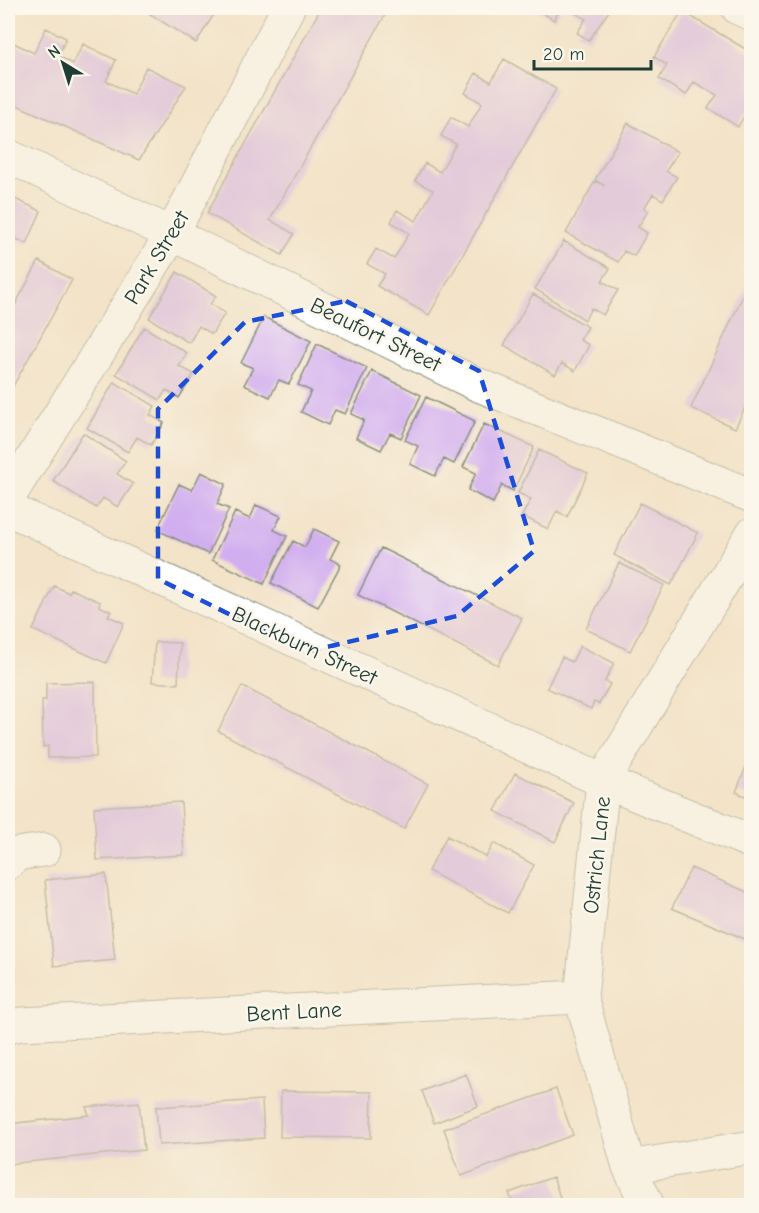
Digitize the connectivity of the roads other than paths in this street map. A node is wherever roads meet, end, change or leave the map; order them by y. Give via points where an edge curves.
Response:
1 (288, 8) edge
2 (738, 8) edge
3 (752, 14) edge
4 (8, 156) edge
5 (172, 234) junction
6 (752, 496) edge
7 (8, 498) edge
8 (8, 508) edge
9 (752, 534) edge
10 (603, 781) junction
11 (752, 842) edge
12 (44, 850) dead end
13 (8, 863) edge
14 (581, 997) junction
15 (8, 1027) edge
16 (752, 1146) edge
17 (629, 1167) junction
18 (648, 1206) edge

1 - 5 street, Park Street
2 - 3 street
4 - 5 street, Beaufort Street
5 - 6 street, Beaufort Street via 474,382
5 - 7 street, Park Street
8 - 10 street, Blackburn Street
9 - 10 street, Ostrich Lane
10 - 11 street, Blackburn Street
10 - 14 street, Ostrich Lane
12 - 13 street via 17,854
14 - 15 street, Bent Lane
14 - 17 street, Ostrich Lane
16 - 17 street
17 - 18 street, Ostrich Lane

